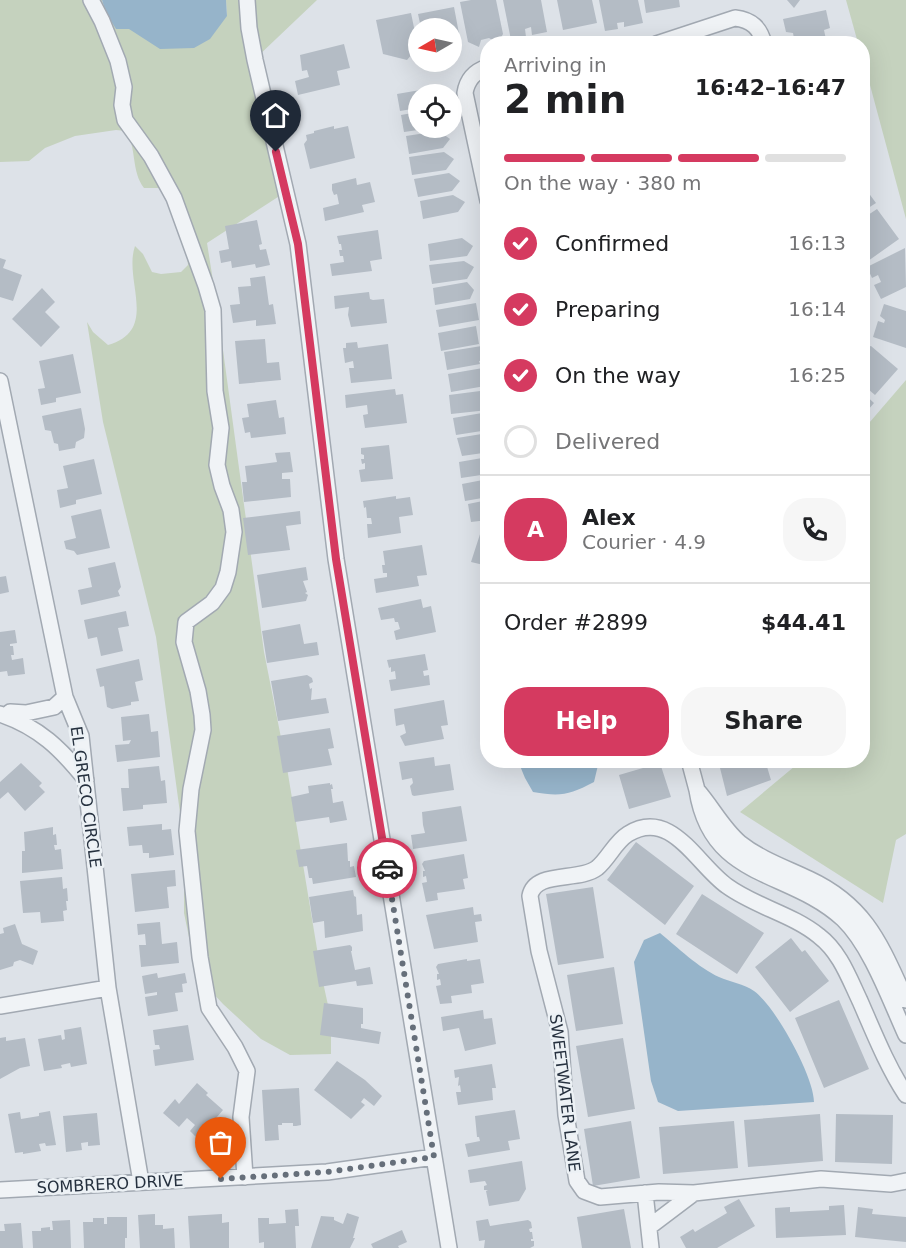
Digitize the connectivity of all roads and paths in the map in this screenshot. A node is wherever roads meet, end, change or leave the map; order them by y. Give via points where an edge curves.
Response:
1 (91, 0) edge
2 (248, 0) edge
3 (680, 36) edge
4 (762, 36) edge
5 (480, 71) edge
6 (480, 163) edge
7 (0, 381) edge
8 (65, 697) junction
9 (0, 712) edge
10 (691, 768) edge
11 (87, 782) junction
12 (737, 850) junction
13 (713, 874) junction
14 (890, 982) junction
15 (108, 988) junction
16 (906, 1000) edge
17 (0, 1006) edge
18 (906, 1035) edge
19 (906, 1095) edge
20 (434, 1157) junction
21 (245, 1177) junction
22 (906, 1180) edge
23 (141, 1182) junction
24 (0, 1190) edge
25 (645, 1193) junction
26 (694, 1193) junction
27 (649, 1227) junction
28 (449, 1248) edge
29 (651, 1248) edge

1 - 21 street via 118,61 125,120 174,198 213,310 214,391 221,428 217,465 234,532 223,588 212,603 189,619 184,632 203,730 187,831 200,957 210,1008 247,1071 242,1117
2 - 20 street via 255,60 298,244 336,559
3 - 4 street via 735,18 754,24
5 - 6 street via 473,75 465,93
7 - 8 street, EL GRECO CIRCLE
8 - 9 street via 54,707 26,713
8 - 11 street, EL GRECO CIRCLE via 81,736
9 - 11 street via 40,733
10 - 12 street via 697,790
11 - 15 street, EL GRECO CIRCLE
12 - 13 street
12 - 14 street via 812,880 843,899 867,922
13 - 19 street, SWEETWATER LANE via 749,900 807,927 836,953
13 - 25 street, SWEETWATER LANE via 675,835 653,828 638,829 621,840 594,871 540,881 531,891 539,951 560,1032 564,1096 577,1181 584,1191 596,1197
14 - 16 street
14 - 18 street
15 - 17 street
15 - 23 street, EL GRECO CIRCLE
20 - 21 street, SOMBRERO DRIVE via 327,1172
20 - 28 street
21 - 23 street, SOMBRERO DRIVE
22 - 26 street, SWEETWATER LANE via 891,1184 821,1179
23 - 24 street, SOMBRERO DRIVE
25 - 26 street, SWEETWATER LANE
25 - 27 street
26 - 27 street
27 - 29 street

